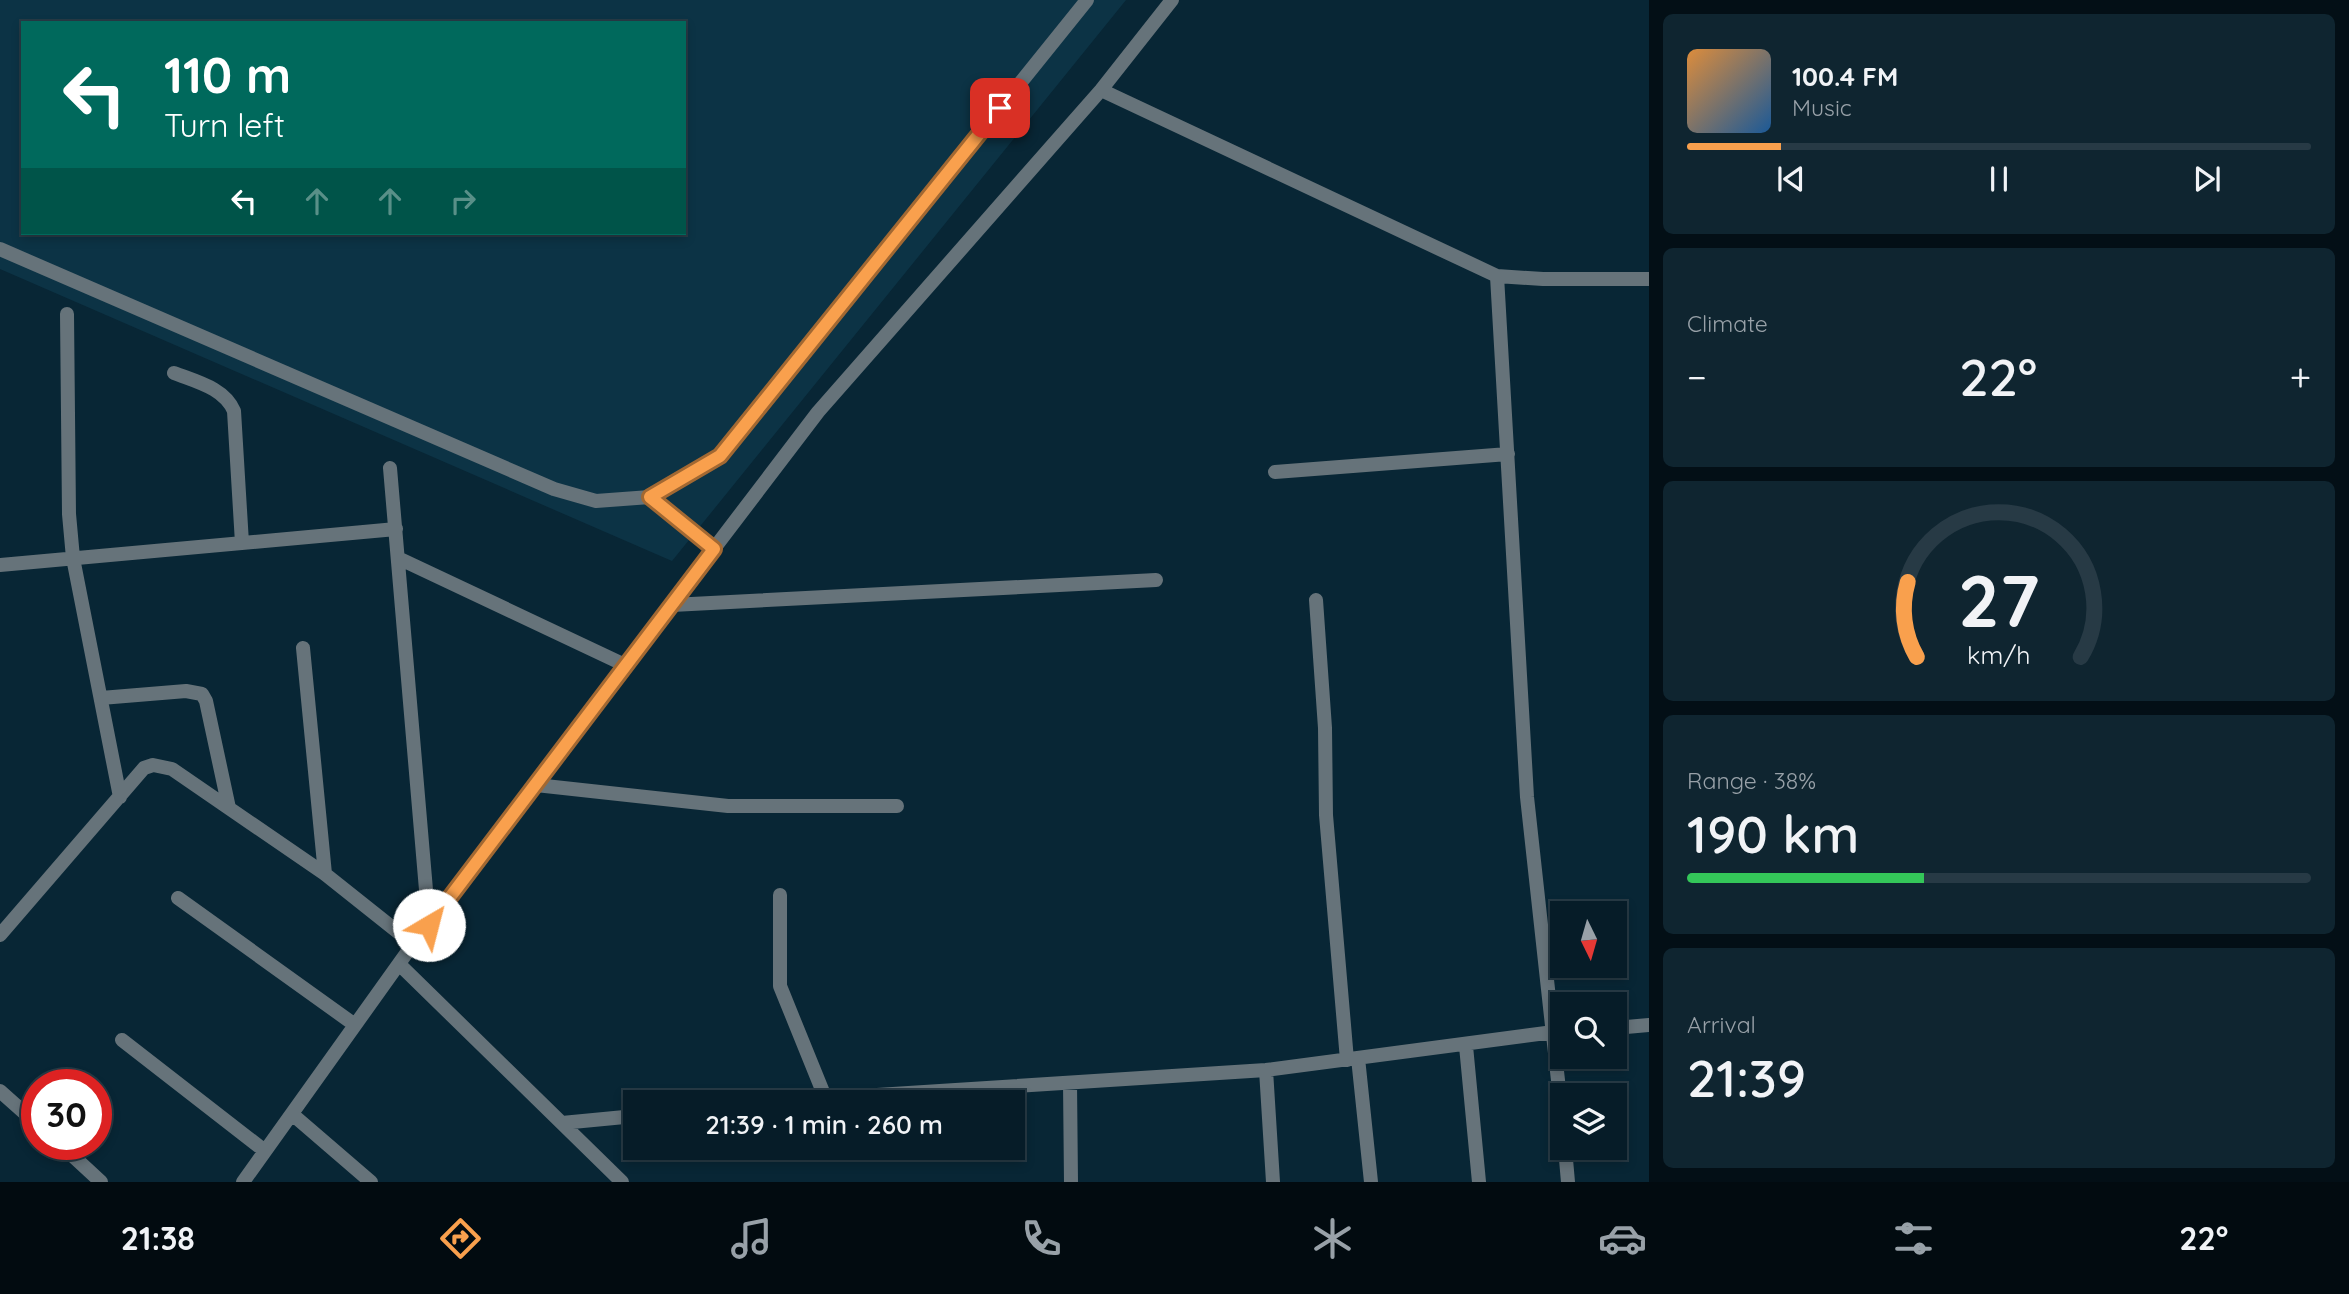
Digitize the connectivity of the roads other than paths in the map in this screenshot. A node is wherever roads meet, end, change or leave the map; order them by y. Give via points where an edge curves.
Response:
1 (1087, 0) edge
2 (1172, 0) edge
3 (1101, 90) junction
4 (0, 249) edge
5 (1497, 276) junction
6 (1649, 279) edge
7 (67, 314) dead end
8 (174, 373) dead end
9 (1508, 454) junction
10 (390, 468) dead end
11 (1275, 472) dead end
12 (650, 497) junction
13 (396, 529) junction
14 (242, 542) junction
15 (714, 549) junction
16 (73, 558) junction
17 (398, 558) junction
18 (0, 565) edge
19 (1156, 580) dead end
20 (1315, 600) dead end
21 (672, 606) junction
22 (303, 648) dead end
23 (627, 666) junction
24 (101, 698) junction
25 (536, 785) junction
26 (120, 797) junction
27 (897, 806) dead end
28 (229, 808) junction
29 (325, 874) junction
30 (780, 895) dead end
31 (178, 898) dead end
32 (429, 925) junction
33 (0, 935) edge
34 (413, 944) junction
35 (399, 964) junction
36 (1553, 992) edge
37 (355, 1025) junction
38 (1649, 1025) edge
39 (1627, 1027) edge
40 (1550, 1033) edge
41 (122, 1040) dead end
42 (1466, 1046) junction
43 (1352, 1059) junction
44 (1266, 1070) junction
45 (1070, 1083) junction
46 (822, 1090) edge
47 (948, 1090) edge
48 (0, 1091) edge
49 (21, 1110) edge
50 (292, 1114) junction
51 (623, 1117) edge
52 (562, 1123) junction
53 (265, 1151) junction
54 (78, 1160) edge
55 (1566, 1160) edge
56 (102, 1182) edge
57 (243, 1182) edge
58 (371, 1182) edge
59 (622, 1182) edge
60 (1071, 1182) edge
61 (1273, 1182) edge
62 (1371, 1182) edge
63 (1479, 1182) edge
64 (1568, 1182) edge

1 - 12 street via 720,456
2 - 3 street
3 - 5 street
3 - 15 street via 818,412
4 - 12 street via 554,489 596,501
5 - 6 street
5 - 9 street
7 - 16 street
8 - 14 street via 221,392 234,411
9 - 11 street
9 - 36 street via 1527,796
10 - 13 street
12 - 15 street
13 - 14 street
13 - 17 street
14 - 16 street
15 - 21 street
16 - 18 street
16 - 24 street
17 - 23 street
17 - 32 street
19 - 21 street
20 - 43 street via 1326,815
21 - 23 street
22 - 29 street
23 - 25 street
24 - 26 street
24 - 28 street via 186,691 202,694
25 - 27 street via 729,806
25 - 32 street
26 - 28 street via 144,768 162,765
26 - 33 street
28 - 29 street
29 - 34 street
30 - 46 street via 780,986
31 - 37 street
32 - 34 street
34 - 35 street
35 - 37 street
35 - 52 street
37 - 50 street
38 - 39 street
40 - 42 street
41 - 53 street
42 - 43 street
42 - 63 street
43 - 44 street
43 - 62 street
44 - 45 street
44 - 61 street
45 - 47 street
45 - 60 street
48 - 49 street
50 - 53 street
50 - 58 street
51 - 52 street
52 - 59 street
53 - 57 street
54 - 56 street
55 - 64 street

